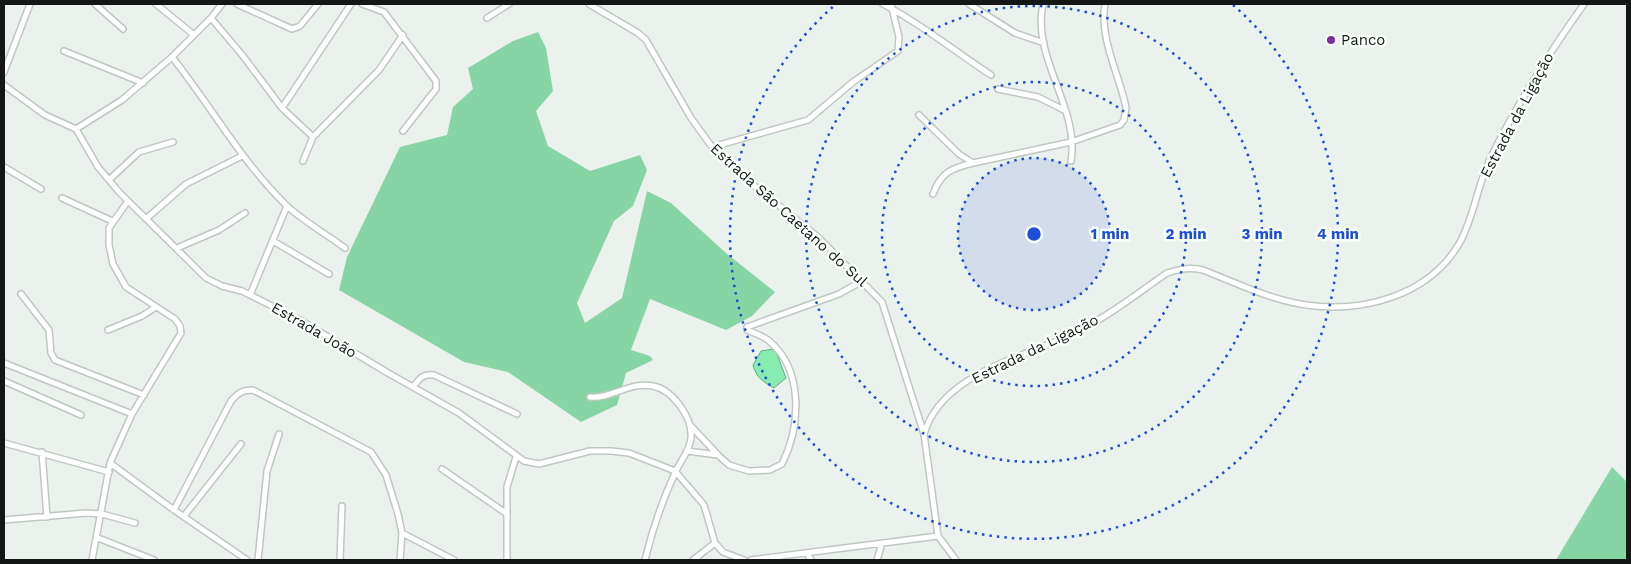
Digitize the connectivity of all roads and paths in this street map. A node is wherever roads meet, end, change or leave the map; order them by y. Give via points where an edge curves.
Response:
1 (30, 4) edge
2 (95, 4) edge
3 (156, 4) edge
4 (221, 4) edge
5 (237, 4) edge
6 (318, 4) edge
7 (352, 4) edge
8 (362, 4) edge
9 (509, 4) edge
10 (589, 4) edge
11 (883, 4) edge
12 (969, 4) edge
13 (1043, 4) edge
14 (1105, 4) edge
15 (1584, 4) edge
16 (251, 6) edge
17 (892, 6) edge
18 (210, 18) junction
19 (487, 18) dead end
20 (123, 29) dead end
21 (194, 35) junction
22 (402, 35) junction
23 (1044, 43) junction
24 (64, 51) dead end
25 (172, 57) junction
26 (4, 72) edge
27 (991, 75) dead end
28 (143, 82) junction
29 (4, 85) edge
30 (998, 89) dead end
31 (282, 108) junction
32 (1064, 110) junction
33 (919, 115) dead end
34 (76, 129) junction
35 (403, 131) dead end
36 (313, 137) junction
37 (173, 142) dead end
38 (1071, 142) junction
39 (712, 147) junction
40 (242, 156) junction
41 (303, 161) dead end
42 (1071, 161) dead end
43 (973, 163) junction
44 (4, 166) edge
45 (109, 180) junction
46 (41, 188) dead end
47 (933, 194) dead end
48 (62, 198) dead end
49 (128, 201) junction
50 (287, 206) junction
51 (244, 213) dead end
52 (147, 218) junction
53 (112, 221) junction
54 (273, 241) junction
55 (177, 248) junction
56 (345, 248) dead end
57 (328, 274) dead end
58 (862, 282) junction
59 (21, 294) dead end
60 (250, 295) junction
61 (156, 307) junction
62 (108, 330) dead end
63 (4, 363) edge
64 (4, 380) edge
65 (413, 386) junction
66 (144, 395) junction
67 (590, 397) dead end
68 (132, 414) junction
69 (517, 414) dead end
70 (81, 415) dead end
71 (690, 424) junction
72 (279, 434) dead end
73 (924, 434) junction
74 (4, 443) edge
75 (241, 444) dead end
76 (687, 451) junction
77 (42, 452) junction
78 (718, 455) junction
79 (516, 456) junction
80 (110, 463) junction
81 (442, 470) dead end
82 (675, 471) junction
83 (109, 472) junction
84 (342, 506) dead end
85 (174, 510) junction
86 (102, 514) junction
87 (507, 514) junction
88 (184, 516) junction
89 (47, 517) junction
90 (4, 520) edge
91 (135, 523) dead end
92 (402, 533) junction
93 (938, 536) junction
94 (98, 538) junction
95 (882, 542) junction
96 (715, 543) junction
97 (807, 553) junction
98 (92, 560) edge
99 (154, 560) edge
100 (248, 560) edge
101 (258, 560) edge
102 (340, 560) edge
103 (400, 560) edge
104 (454, 560) edge
105 (507, 560) edge
106 (645, 560) edge
107 (693, 560) edge
108 (744, 560) edge
109 (751, 560) edge
110 (811, 560) edge
111 (877, 560) edge
112 (956, 560) edge

1 - 26 street
2 - 20 street
3 - 21 street
4 - 18 street
5 - 16 street
6 - 16 street via 300,26 292,29
7 - 31 street
8 - 22 street via 384,12
9 - 19 street
10 - 39 street, Estrada São Caetano do Sul via 646,40 691,118
11 - 17 street
12 - 23 street via 1015,32
13 - 23 street
14 - 38 street via 1106,32 1125,114 1115,129
15 - 73 street, Estrada da Ligação via 1538,70 1494,152 1458,244 1442,264 1417,285 1386,300 1337,307 1285,300 1194,268 1176,270 1078,332 981,373 938,406 931,414
17 - 27 street
17 - 39 street via 899,38 898,51 853,82 808,120
18 - 21 street
18 - 31 street
21 - 25 street
22 - 35 street via 437,85
22 - 36 street via 378,70
23 - 32 street
24 - 28 street
25 - 28 street
25 - 40 street via 196,86
28 - 34 street via 109,110
29 - 34 street via 45,115
30 - 32 street via 1038,96
31 - 36 street
32 - 38 street
33 - 43 street via 959,154
34 - 45 street, Estrada João
36 - 41 street
37 - 45 street via 138,152
38 - 42 street
38 - 43 street
39 - 58 street, Estrada São Caetano do Sul via 732,168 799,221
40 - 50 street
40 - 52 street via 186,184
43 - 47 street via 954,168 938,180
44 - 46 street
45 - 49 street, Estrada João
48 - 53 street
49 - 52 street, Estrada João
49 - 53 street
50 - 54 street
50 - 56 street
51 - 55 street via 219,230
52 - 55 street, Estrada João
53 - 61 street via 108,236 110,254 118,275 132,292
54 - 57 street
54 - 60 street
55 - 60 street, Estrada João via 206,278
58 - 73 street, Estrada São Caetano do Sul via 882,302
58 - 78 street via 839,294 747,327 747,330 766,338 781,354 794,387 796,414 786,456 778,467 759,471 738,469
59 - 66 street via 49,330 51,353 56,360
60 - 65 street, Estrada João via 300,320
61 - 62 street
61 - 66 street via 180,326 178,340
63 - 68 street
64 - 70 street
65 - 69 street via 422,376 434,375
65 - 79 street, Estrada João via 478,425
66 - 68 street
67 - 71 street via 600,398 639,385 653,386 676,402
68 - 80 street
71 - 76 street via 691,440
71 - 78 street
72 - 101 street via 267,471
73 - 93 street, Estrada São Caetano do Sul
74 - 77 street
75 - 88 street
76 - 78 street
76 - 82 street
77 - 83 street
77 - 89 street
79 - 82 street, Estrada João via 539,464 590,451 611,451 629,453
79 - 87 street via 507,487
80 - 83 street
80 - 85 street
81 - 87 street
82 - 96 street via 704,505
82 - 106 street
83 - 86 street
84 - 102 street
85 - 88 street
85 - 92 street via 231,401 244,390 253,390 372,452 386,475
86 - 89 street
86 - 91 street
86 - 94 street
87 - 105 street
88 - 100 street
89 - 90 street
92 - 103 street
92 - 104 street
93 - 95 street
93 - 112 street
94 - 98 street
94 - 99 street
95 - 97 street
95 - 111 street
96 - 107 street
96 - 108 street via 723,552
97 - 109 street
97 - 110 street

